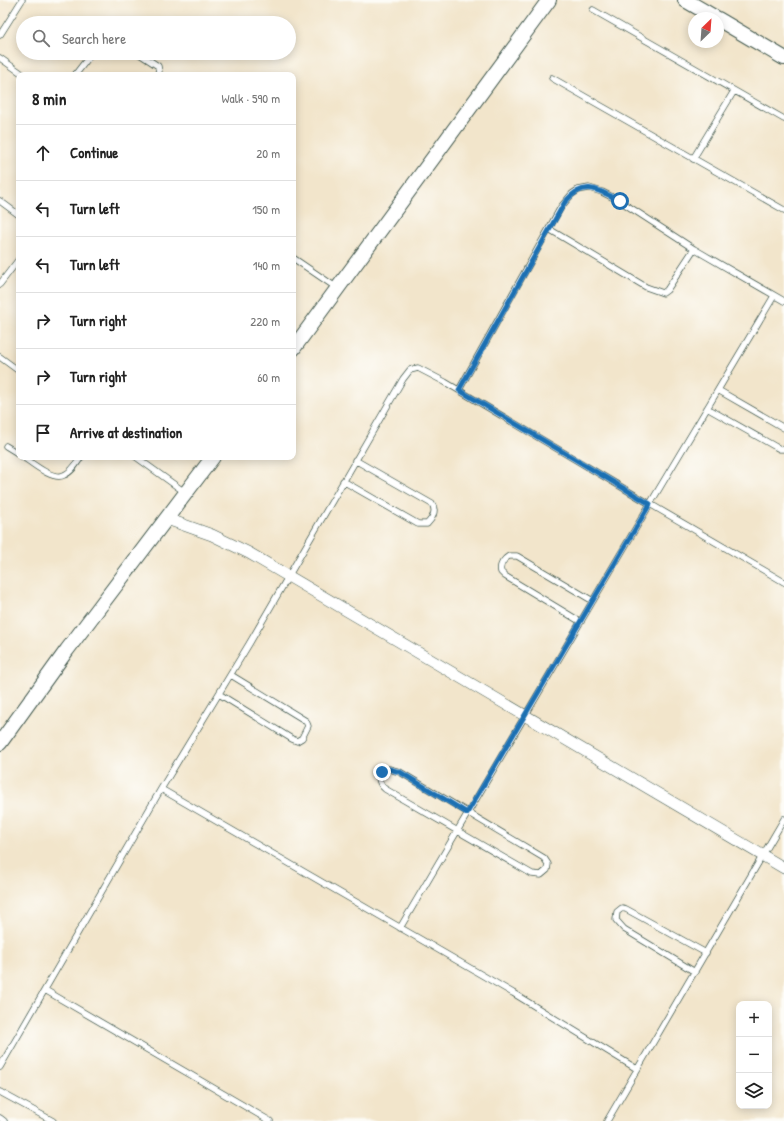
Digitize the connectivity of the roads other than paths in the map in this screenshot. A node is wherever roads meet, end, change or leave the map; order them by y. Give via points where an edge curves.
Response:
1 (22, 0) edge
2 (550, 0) edge
3 (685, 0) edge
4 (593, 10) dead end
5 (705, 12) edge
6 (724, 23) edge
7 (0, 35) edge
8 (0, 58) edge
9 (784, 58) edge
10 (87, 60) edge
11 (149, 60) edge
12 (20, 72) edge
13 (77, 72) edge
14 (159, 72) edge
15 (552, 78) dead end
16 (734, 91) junction
17 (784, 119) edge
18 (693, 158) junction
19 (0, 201) edge
20 (784, 210) edge
21 (16, 213) edge
22 (549, 229) junction
23 (694, 250) junction
24 (296, 260) edge
25 (16, 263) edge
26 (0, 284) edge
27 (338, 288) junction
28 (774, 296) junction
29 (784, 301) edge
30 (296, 345) edge
31 (0, 357) edge
32 (16, 369) edge
33 (459, 390) junction
34 (718, 390) junction
35 (707, 408) junction
36 (784, 428) edge
37 (6, 446) dead end
38 (784, 449) edge
39 (16, 452) edge
40 (28, 460) edge
41 (79, 460) edge
42 (140, 460) edge
43 (211, 460) edge
44 (356, 460) junction
45 (343, 481) junction
46 (186, 494) junction
47 (650, 504) junction
48 (167, 519) junction
49 (289, 576) junction
50 (784, 582) edge
51 (593, 601) junction
52 (581, 622) junction
53 (231, 674) junction
54 (219, 694) junction
55 (526, 716) junction
56 (0, 743) edge
57 (161, 789) junction
58 (467, 813) junction
59 (784, 819) edge
60 (457, 831) junction
61 (762, 856) junction
62 (784, 868) edge
63 (400, 928) junction
64 (706, 953) junction
65 (695, 972) junction
66 (45, 990) junction
67 (0, 1067) edge
68 (637, 1069) junction
69 (0, 1092) edge
70 (0, 1118) edge
71 (4, 1121) edge
72 (53, 1121) edge
73 (270, 1121) edge
74 (607, 1121) edge

1 - 7 lane
2 - 27 street
3 - 5 street
4 - 16 lane
6 - 9 street
8 - 12 lane
10 - 13 lane
11 - 14 lane via 158,66
15 - 18 lane
16 - 17 lane
16 - 18 lane
18 - 20 lane
19 - 21 lane
22 - 23 lane via 561,207 572,194 584,188 594,189 620,201
22 - 23 lane via 656,292 663,293 667,290
22 - 33 lane
23 - 28 lane
24 - 27 lane
25 - 26 lane
27 - 30 street
28 - 29 lane
28 - 34 lane
31 - 32 lane
33 - 44 lane via 422,369 410,370
33 - 47 lane
34 - 35 lane
34 - 36 lane
35 - 38 lane
35 - 47 lane
37 - 39 lane
40 - 41 lane via 47,473 64,476
42 - 46 lane
43 - 46 street
44 - 45 lane
44 - 45 lane via 432,504 432,519 427,524 418,524
45 - 49 lane
46 - 48 street
47 - 50 lane
47 - 51 lane
48 - 49 street via 228,542
48 - 56 street
49 - 53 lane
49 - 55 street
51 - 52 lane
51 - 52 lane via 518,556 509,556 503,562 500,572 505,576
52 - 55 lane
53 - 54 lane
53 - 54 lane via 306,721 308,726 302,738 297,741 292,739
54 - 57 lane
55 - 58 lane
55 - 61 street
57 - 63 lane
57 - 66 lane
58 - 60 lane
58 - 60 lane via 394,770 385,770 380,775 380,783 385,789
58 - 60 lane via 544,858 548,864 547,870 541,875 532,874
59 - 61 lane
60 - 63 lane
61 - 62 street
61 - 64 lane
63 - 68 lane
64 - 65 lane
64 - 65 lane via 626,909 622,908 617,912 616,920 624,929
65 - 68 lane
66 - 67 lane
66 - 73 lane
68 - 74 lane
69 - 72 lane
70 - 71 lane

